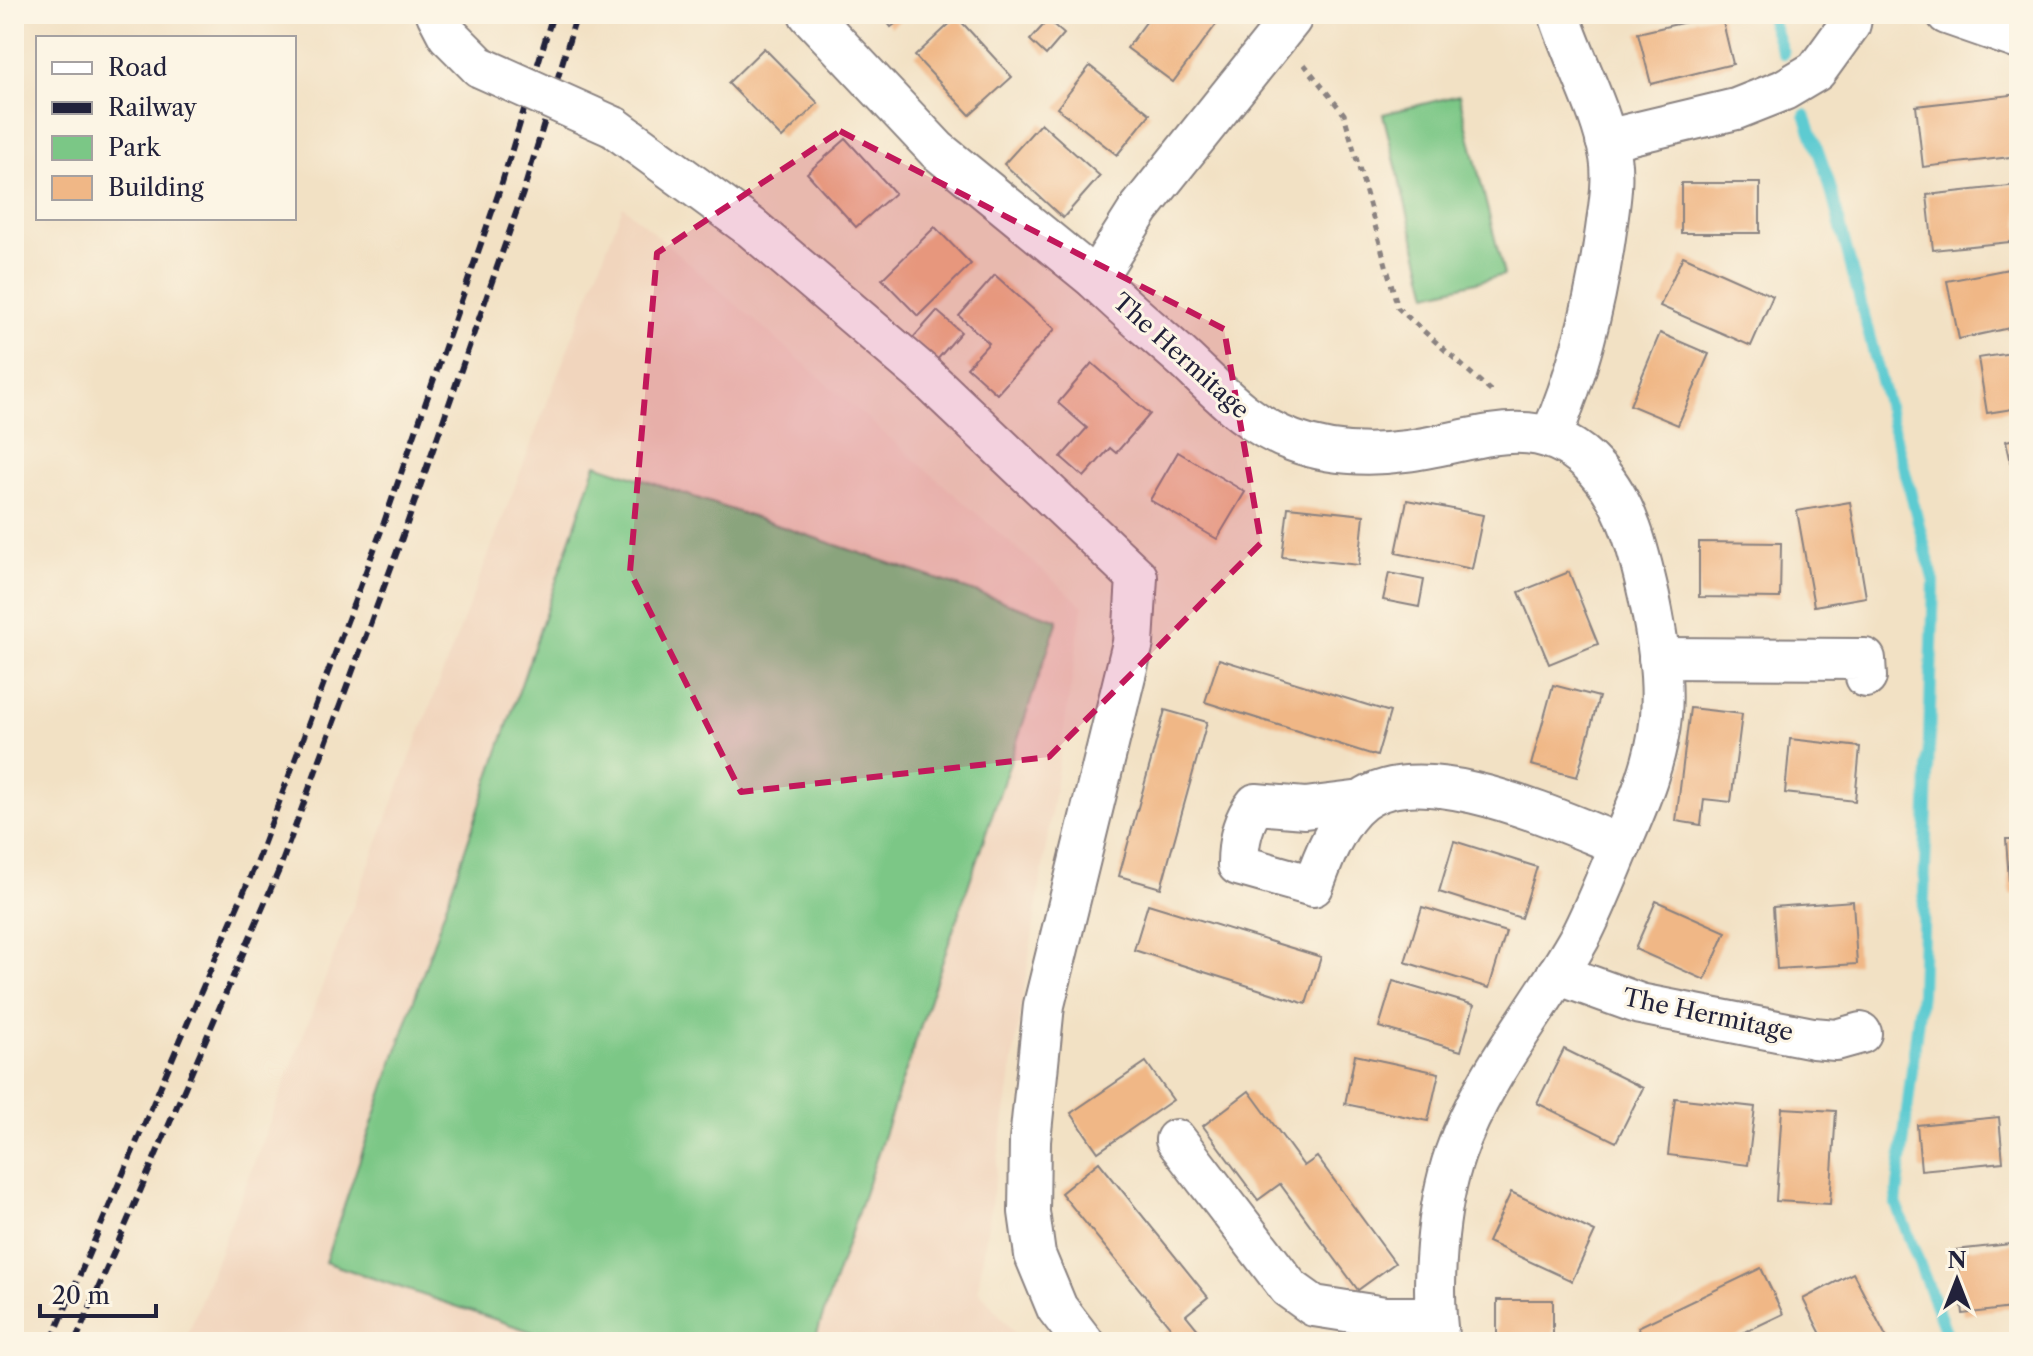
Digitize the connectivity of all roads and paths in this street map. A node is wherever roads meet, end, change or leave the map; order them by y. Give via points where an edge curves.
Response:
1 (437, 14) edge
2 (809, 14) edge
3 (1559, 14) edge
4 (1852, 14) edge
5 (1947, 14) edge
6 (1288, 20) edge
7 (2019, 39) edge
8 (1606, 140) junction
9 (1095, 279) junction
10 (1538, 434) junction
11 (1659, 658) junction
12 (1866, 677) dead end
13 (1362, 801) dead end
14 (1621, 845) junction
15 (1557, 974) junction
16 (1861, 1033) dead end
17 (1176, 1140) dead end
18 (1437, 1330) edge
19 (1083, 1342) edge

1 - 19 street, bridge via 448,35 480,67 614,127 752,228 885,342 1137,577 1133,643 1044,1005 1030,1141 1029,1212 1035,1255 1057,1308
2 - 9 street, The Hermitage via 937,150
3 - 8 street
4 - 8 street via 1816,71 1784,90 1736,109
5 - 7 street
6 - 9 street, The Hermitage via 1140,208
6 - 10 path via 1344,114 1398,308
8 - 10 street via 1611,160 1609,208 1597,293 1574,383
9 - 10 street, The Hermitage via 1243,416 1294,442 1349,454 1406,451 1475,436
10 - 11 street via 1598,471 1632,531
11 - 12 street via 1865,659
11 - 14 street via 1661,717 1654,755
13 - 14 street via 1402,786 1442,786 1551,817
14 - 15 street
15 - 16 street, The Hermitage via 1640,1004 1813,1038 1836,1040
15 - 18 street via 1494,1075 1455,1154 1441,1224
17 - 18 street via 1289,1288 1314,1306

